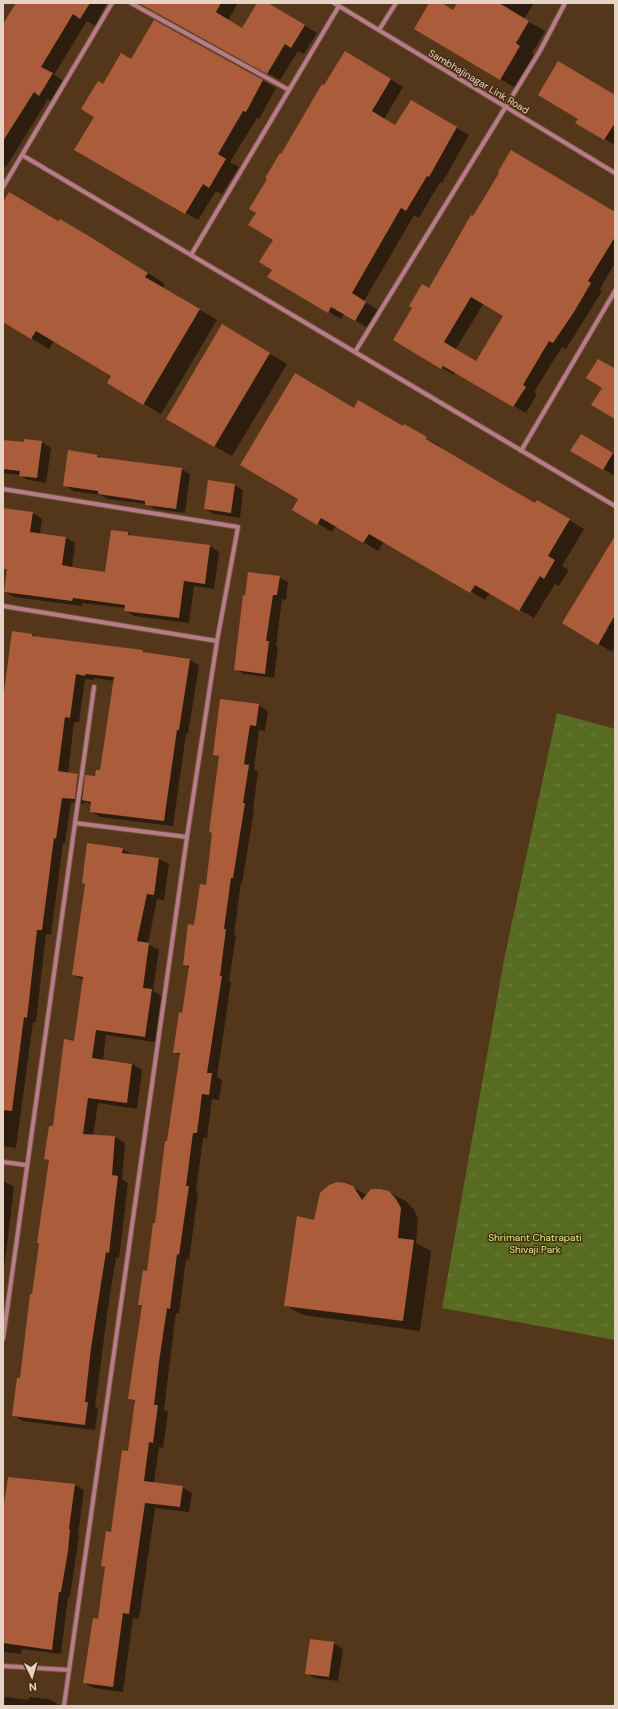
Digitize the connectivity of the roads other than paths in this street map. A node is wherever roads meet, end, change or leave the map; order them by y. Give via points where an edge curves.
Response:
1 (112, 3) edge
2 (131, 3) edge
3 (334, 3) edge
4 (396, 3) edge
5 (565, 3) edge
6 (339, 6) junction
7 (379, 30) junction
8 (290, 90) junction
9 (505, 107) junction
10 (22, 154) junction
11 (615, 173) edge
12 (3, 187) edge
13 (191, 255) junction
14 (615, 291) edge
15 (355, 352) junction
16 (521, 451) junction
17 (3, 489) edge
18 (615, 506) edge
19 (3, 606) edge
20 (217, 641) junction
21 (94, 687) dead end
22 (75, 823) junction
23 (187, 836) junction
24 (3, 1162) edge
25 (26, 1165) junction
26 (3, 1339) edge
27 (3, 1666) edge
28 (69, 1670) junction
29 (64, 1706) edge

1 - 10 street
2 - 8 street
3 - 6 street, Sambhajinagar Link Road
4 - 7 street
5 - 9 street via 540,51
6 - 7 street, Sambhajinagar Link Road
6 - 8 street
7 - 9 street, Sambhajinagar Link Road
8 - 13 street
9 - 11 street, Sambhajinagar Link Road
9 - 15 street
10 - 12 street
10 - 13 street
13 - 15 street
14 - 16 street
15 - 16 street
16 - 18 street
17 - 20 street via 238,527
19 - 20 street
20 - 23 street
21 - 22 street
22 - 23 street
22 - 25 street
23 - 28 street
24 - 25 street
25 - 26 street
27 - 28 street
28 - 29 street

